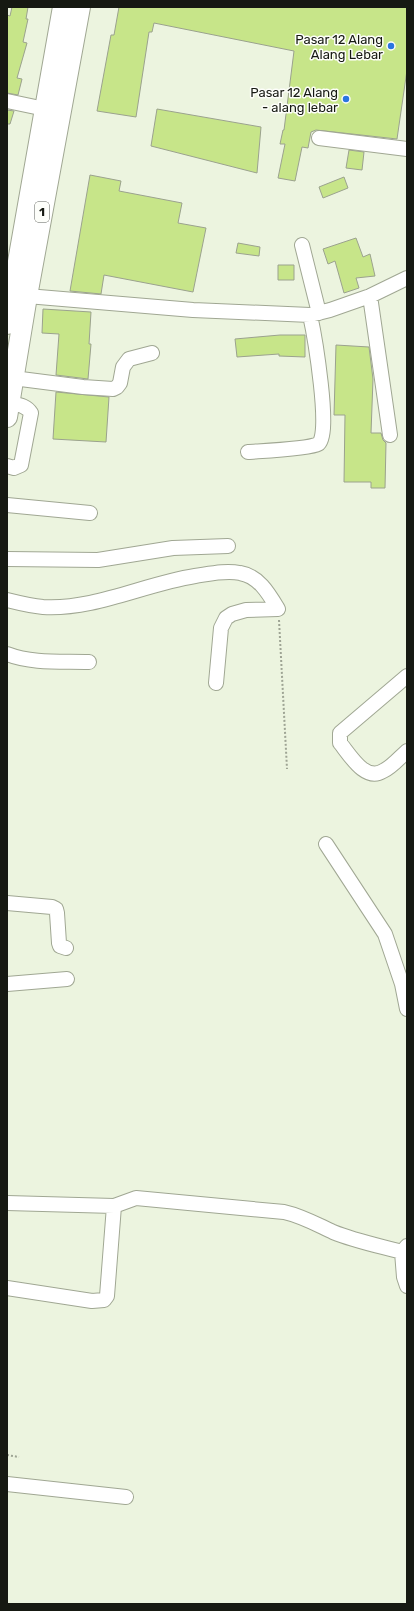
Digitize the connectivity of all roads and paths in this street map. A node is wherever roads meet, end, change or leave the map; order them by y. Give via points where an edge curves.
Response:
1 (63, 7) edge
2 (80, 7) edge
3 (7, 101) edge
4 (45, 109) junction
5 (319, 138) dead end
6 (406, 146) edge
7 (302, 244) dead end
8 (407, 278) edge
9 (27, 296) junction
10 (370, 296) junction
11 (314, 314) junction
12 (7, 324) edge
13 (152, 353) dead end
14 (13, 378) junction
15 (8, 410) edge
16 (390, 435) dead end
17 (248, 452) dead end
18 (7, 466) edge
19 (7, 505) edge
20 (90, 513) dead end
21 (228, 546) dead end
22 (7, 559) edge
23 (7, 600) edge
24 (278, 609) junction
25 (7, 654) edge
26 (89, 662) dead end
27 (407, 676) edge
28 (216, 683) dead end
29 (407, 751) edge
30 (287, 769) dead end
31 (326, 844) dead end
32 (7, 903) edge
33 (66, 948) dead end
34 (68, 979) dead end
35 (7, 984) edge
36 (407, 1009) edge
37 (7, 1203) edge
38 (114, 1206) junction
39 (405, 1249) edge
40 (407, 1286) edge
41 (7, 1288) edge
42 (7, 1455) edge
43 (19, 1457) dead end
44 (7, 1484) edge
45 (126, 1497) dead end

1 - 4 highway, 1
2 - 9 highway, 1
3 - 4 street
4 - 12 highway, 1
5 - 6 street
7 - 11 street
8 - 10 street
9 - 11 street via 193,310
9 - 14 highway, 1
10 - 11 street
10 - 16 street
11 - 17 street via 324,426 322,441 317,445 299,448
13 - 14 street via 129,359 123,367 120,383 113,388
14 - 15 highway, 1
15 - 18 street via 24,406 31,413 21,465 14,468
19 - 20 street
21 - 22 street via 173,548 98,560
23 - 24 street via 42,607 62,607 85,604 177,579 240,572 251,576 266,589
24 - 28 street via 246,610 226,618 221,628
24 - 30 path
25 - 26 street via 38,661
27 - 29 street via 340,733 340,743 363,771 372,774 383,772
31 - 36 street via 385,934 402,984
32 - 33 street via 56,909 58,943
34 - 35 street
37 - 38 street
38 - 39 street via 136,1198 284,1212 352,1238
38 - 41 street via 107,1296 104,1300
39 - 40 street via 404,1276
42 - 43 path
44 - 45 street

